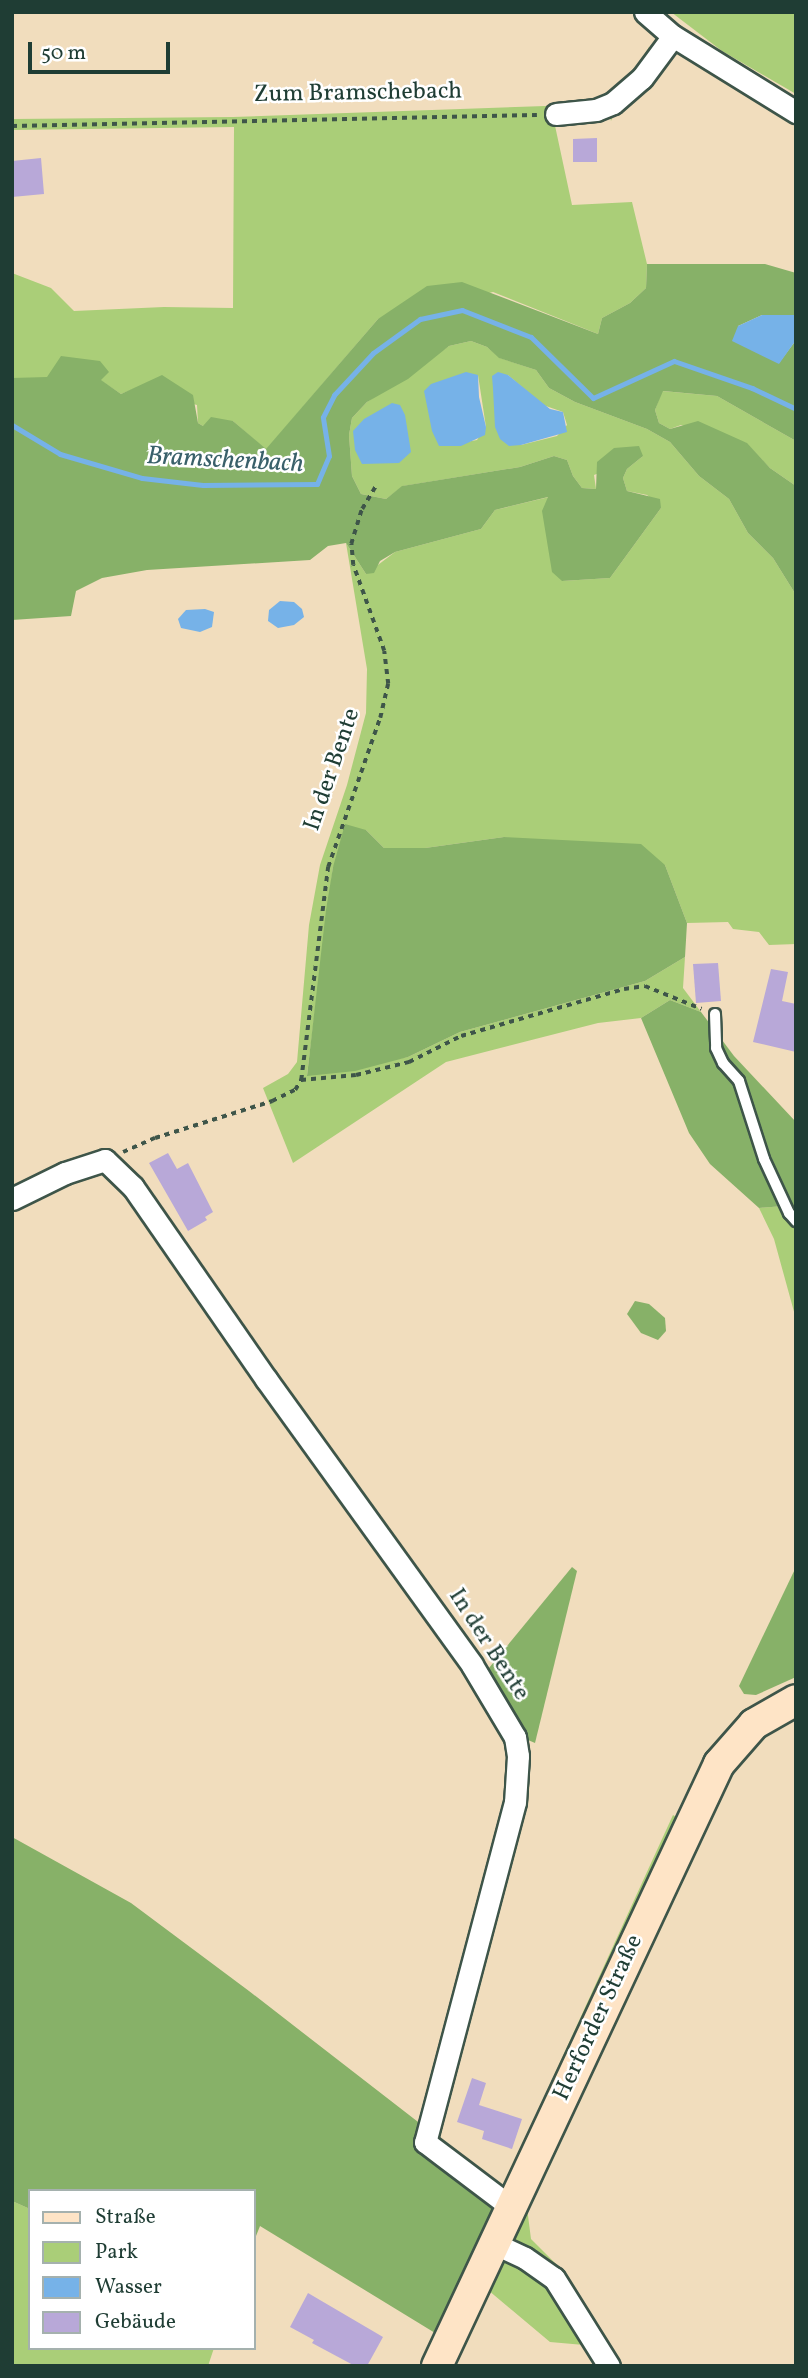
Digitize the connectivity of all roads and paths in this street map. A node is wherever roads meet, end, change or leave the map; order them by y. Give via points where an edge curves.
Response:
1 (645, 12) edge
2 (673, 36) junction
3 (796, 112) edge
4 (556, 114) joint
5 (12, 126) edge
6 (375, 486) dead end
7 (715, 1014) joint
8 (301, 1080) junction
9 (105, 1160) junction
10 (12, 1199) edge
11 (796, 1221) edge
12 (796, 1700) edge
13 (510, 2207) junction
14 (494, 2243) junction
15 (438, 2366) edge
16 (609, 2366) edge

1 - 2 street
2 - 3 street
2 - 4 street via 642,78 613,103 596,110
4 - 5 path, Zum Bramschebach
6 - 8 path, In der Bente via 351,544 384,650 388,684 328,867
7 - 8 path via 645,986 461,1036 409,1062 356,1075
7 - 11 lane via 716,1048 739,1081 764,1159
8 - 9 path via 295,1090 272,1101 155,1138
9 - 10 street
9 - 13 street, In der Bente via 133,1187 401,1564 472,1665 515,1737 516,1802 425,2142
12 - 13 main road, Herforder Straße via 754,1724 719,1764
13 - 14 main road, Herforder Straße
14 - 15 main road, Herforder Straße
14 - 16 street via 554,2278

